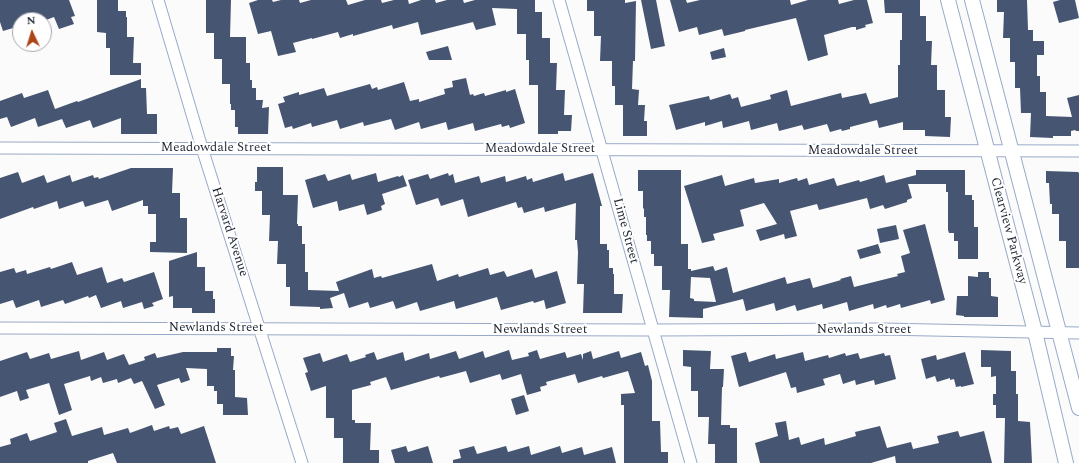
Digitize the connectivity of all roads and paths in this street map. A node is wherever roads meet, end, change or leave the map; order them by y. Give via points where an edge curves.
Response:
1 (158, 0) edge
2 (559, 0) edge
3 (948, 0) edge
4 (972, 0) edge
5 (0, 148) edge
6 (202, 148) junction
7 (602, 149) junction
8 (987, 151) junction
9 (1011, 151) junction
10 (1079, 152) edge
11 (0, 328) edge
12 (260, 328) junction
13 (652, 330) junction
14 (1035, 332) junction
15 (1060, 332) junction
16 (1079, 333) edge
17 (1079, 408) edge
18 (1066, 462) edge
19 (302, 463) edge
20 (691, 463) edge

1 - 6 street, Harvard Avenue
2 - 7 street, Lime Street
3 - 8 main road, Clearview Parkway
4 - 9 main road, Clearview Parkway
5 - 6 street, Meadowdale Street
6 - 7 street, Meadowdale Street
6 - 12 street, Harvard Avenue
7 - 8 street, Meadowdale Street
7 - 13 street, Lime Street
8 - 9 street, Meadowdale Street
8 - 14 main road, Clearview Parkway
9 - 10 street, Meadowdale Street
9 - 15 main road, Clearview Parkway
11 - 12 street, Newlands Street
12 - 13 street, Newlands Street
12 - 19 street, Harvard Avenue
13 - 14 street, Newlands Street via 882,329
13 - 20 street, Lime Street
14 - 15 street, Newlands Street
14 - 18 main road, Clearview Parkway
15 - 16 street, Newlands Street
15 - 17 main road, Clearview Parkway

